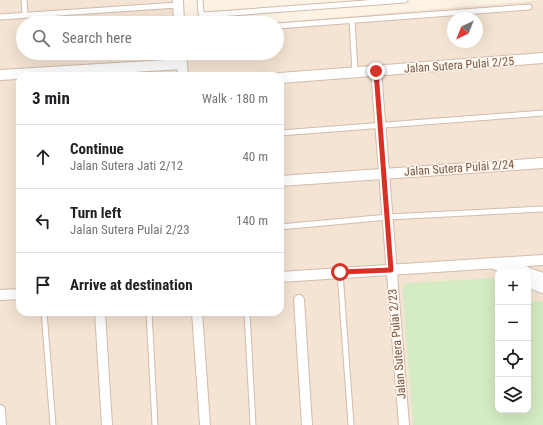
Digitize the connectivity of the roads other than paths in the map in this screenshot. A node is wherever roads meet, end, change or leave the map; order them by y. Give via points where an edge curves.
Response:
1 (24, 0) edge
2 (200, 0) edge
3 (405, 0) edge
4 (372, 1) edge
5 (178, 2) edge
6 (529, 7) dead end
7 (25, 15) junction
8 (179, 16) edge
9 (0, 17) edge
10 (352, 21) junction
11 (284, 26) edge
12 (543, 58) edge
13 (182, 60) edge
14 (182, 64) junction
15 (135, 71) edge
16 (376, 71) junction
17 (110, 72) edge
18 (183, 72) edge
19 (355, 72) junction
20 (0, 75) edge
21 (16, 75) edge
22 (284, 78) edge
23 (543, 113) edge
24 (381, 125) junction
25 (284, 133) edge
26 (543, 163) edge
27 (385, 172) junction
28 (284, 181) edge
29 (543, 209) edge
30 (388, 217) junction
31 (284, 227) edge
32 (543, 260) edge
33 (509, 267) edge
34 (391, 270) junction
35 (340, 272) junction
36 (531, 274) edge
37 (284, 277) edge
38 (543, 278) edge
39 (531, 283) edge
40 (543, 288) edge
41 (16, 294) edge
42 (0, 295) edge
43 (299, 300) dead end
44 (44, 316) edge
45 (100, 316) edge
46 (148, 316) edge
47 (198, 316) edge
48 (246, 316) edge
49 (0, 410) edge
50 (1, 425) edge
51 (53, 425) edge
52 (107, 425) edge
53 (155, 425) edge
54 (205, 425) edge
55 (253, 425) edge
56 (308, 425) edge
57 (351, 425) edge
58 (404, 425) edge

1 - 7 lane
2 - 4 lane via 201,14 204,15
3 - 4 lane
5 - 7 lane
5 - 8 street
6 - 10 lane
7 - 9 lane
10 - 11 lane
10 - 19 lane
12 - 16 street, Jalan Sutera Pulai 2/25
13 - 14 street
14 - 15 street
14 - 18 street
15 - 17 street
16 - 19 street, Jalan Sutera Pulai 2/25
16 - 24 street, Jalan Sutera Pulai 2/23
19 - 22 street, Jalan Sutera Pulai 2/25
20 - 21 street
23 - 24 lane
24 - 25 lane
24 - 27 street, Jalan Sutera Pulai 2/23
26 - 27 street, Jalan Sutera Pulai 2/24
27 - 28 street, Jalan Sutera Pulai 2/24
27 - 30 street, Jalan Sutera Pulai 2/23
29 - 30 lane
30 - 31 lane
30 - 34 street, Jalan Sutera Pulai 2/23
32 - 33 street
33 - 34 street via 494,264
34 - 35 street
34 - 58 street, Jalan Sutera Pulai 2/23
35 - 37 street
35 - 57 lane
36 - 38 street
39 - 40 street
41 - 42 street
43 - 56 street
44 - 51 lane
45 - 52 street
46 - 53 lane
47 - 54 street
48 - 55 lane
49 - 50 street

